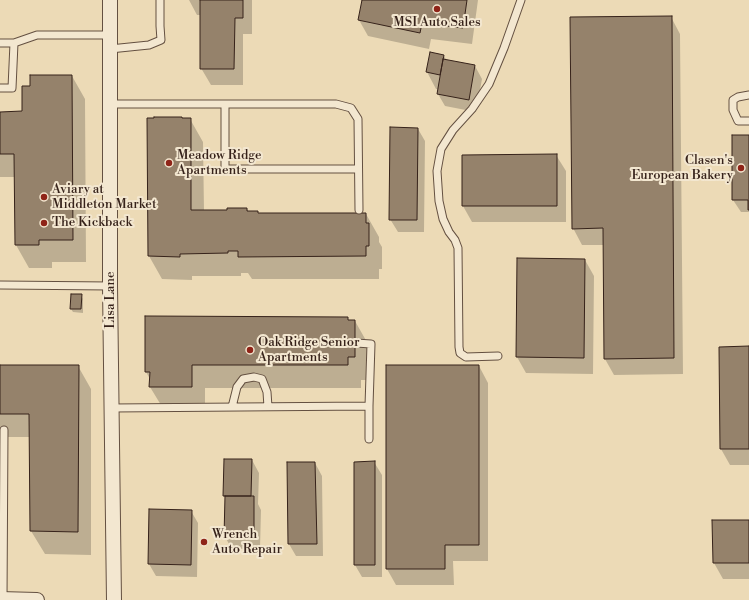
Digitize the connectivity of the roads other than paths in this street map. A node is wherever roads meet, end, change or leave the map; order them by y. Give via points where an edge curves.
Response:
1 (110, 0) edge
2 (160, 0) edge
3 (521, 0) edge
4 (110, 35) junction
5 (0, 43) edge
6 (14, 43) junction
7 (110, 49) junction
8 (0, 88) edge
9 (749, 95) edge
10 (110, 104) junction
11 (225, 105) junction
12 (749, 121) edge
13 (358, 169) junction
14 (359, 210) dead end
15 (0, 285) edge
16 (110, 286) junction
17 (356, 343) dead end
18 (498, 356) dead end
19 (268, 406) junction
20 (369, 406) junction
21 (232, 407) junction
22 (112, 408) junction
23 (4, 430) dead end
24 (369, 439) dead end
25 (1, 599) edge
26 (37, 600) edge
27 (114, 600) edge

1 - 4 street, Lisa Lane
2 - 7 lane via 161,40 149,45
3 - 18 lane via 489,84 441,149 437,171 443,219 458,248 460,353 466,357
4 - 6 lane via 37,35
4 - 7 street, Lisa Lane
5 - 6 lane
6 - 8 lane via 12,88
7 - 10 street, Lisa Lane
9 - 12 lane via 733,100 733,110 738,122
10 - 11 lane
10 - 16 street, Lisa Lane
11 - 13 lane via 336,104 351,108 358,119
11 - 13 lane via 225,169
13 - 14 lane
15 - 16 lane
16 - 22 street, Lisa Lane
17 - 20 lane via 371,344
19 - 20 lane
19 - 21 lane
19 - 21 lane via 267,392 262,379 254,377 243,379 237,387
20 - 24 lane
21 - 22 lane
22 - 27 street, Lisa Lane
23 - 25 lane
25 - 26 street

